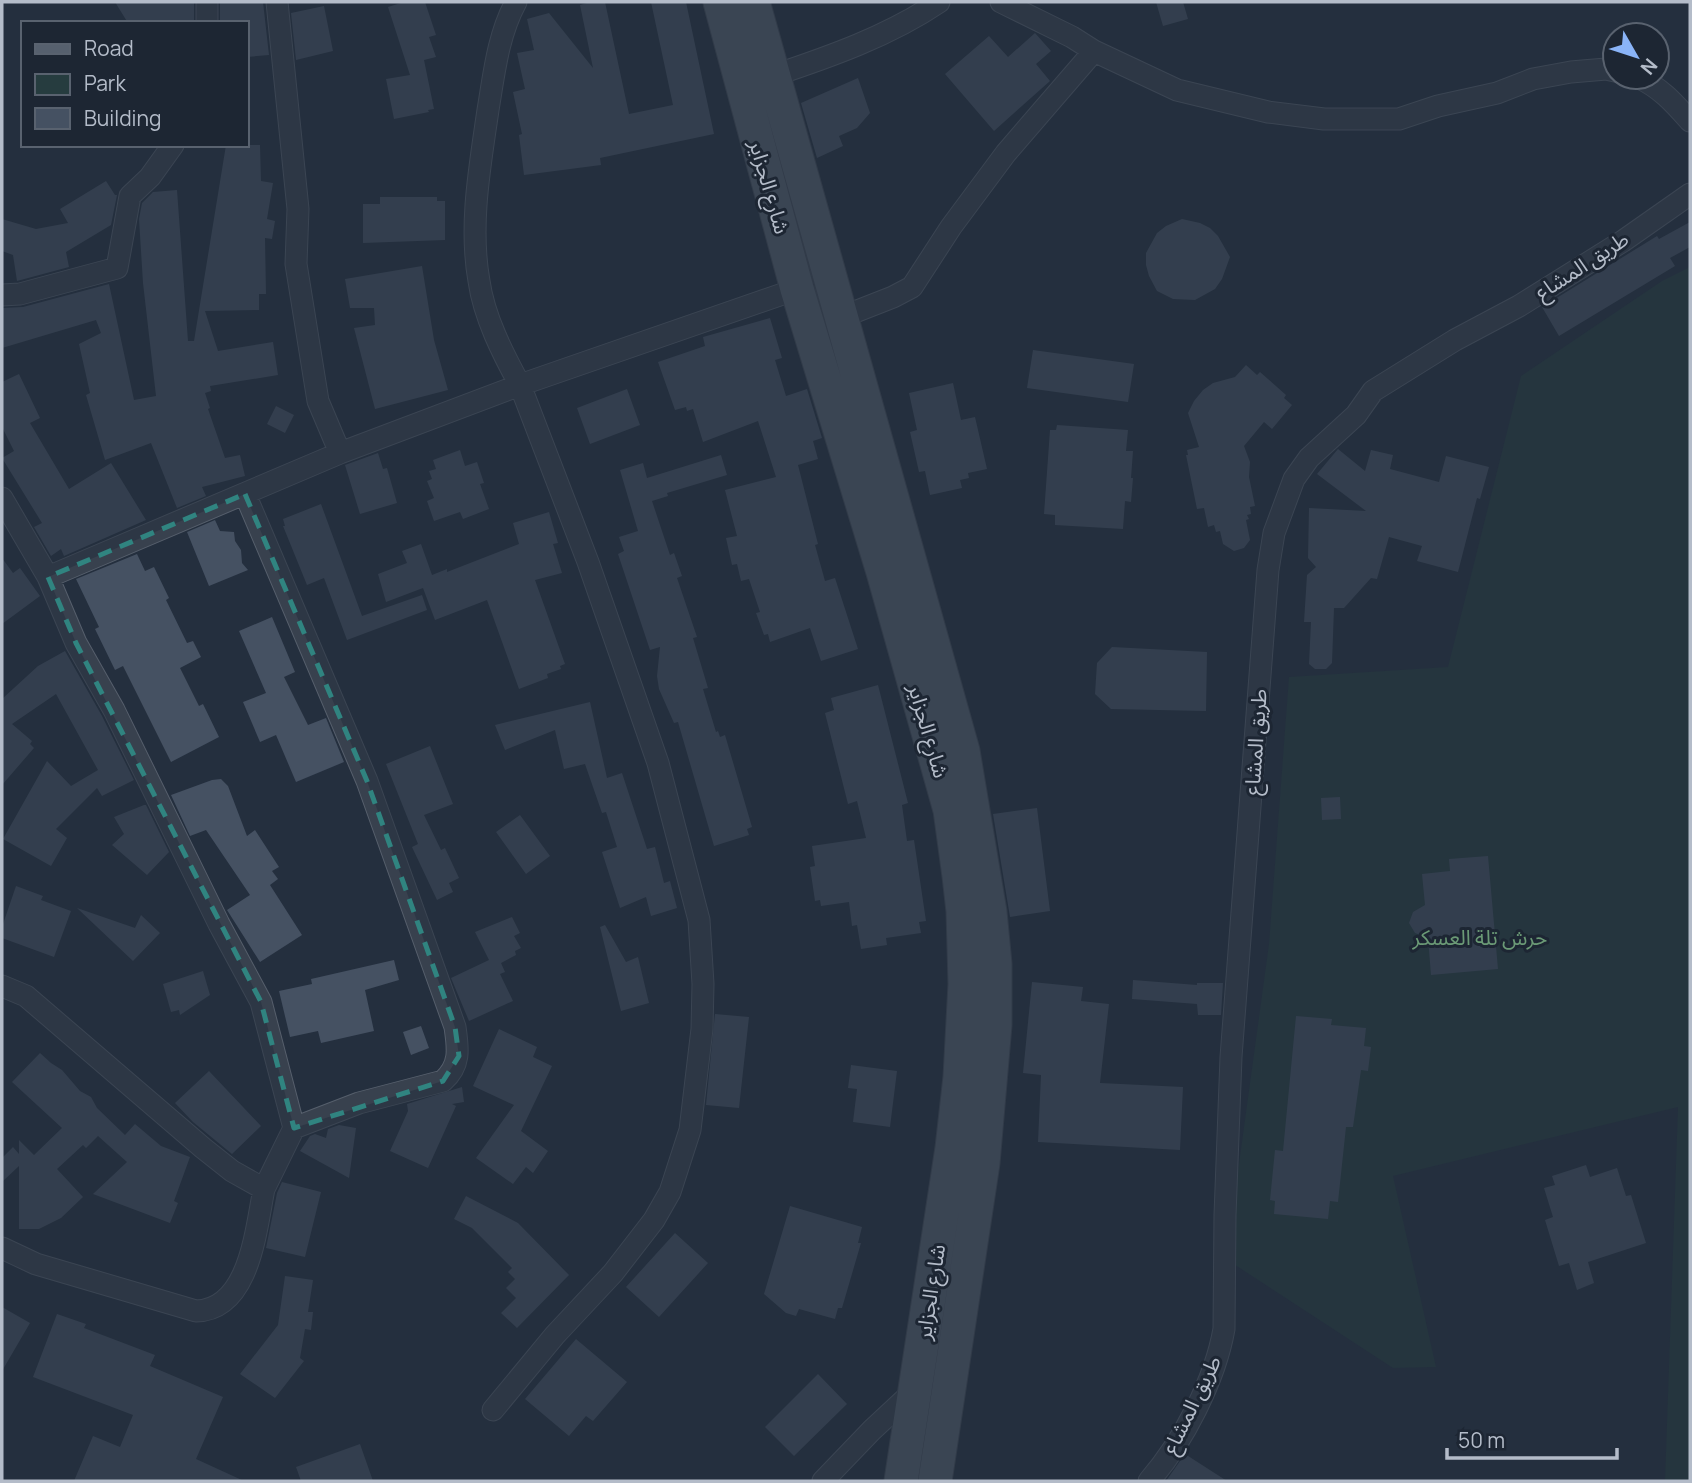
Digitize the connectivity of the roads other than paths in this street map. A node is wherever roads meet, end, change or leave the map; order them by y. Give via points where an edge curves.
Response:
1 (207, 2) edge
2 (277, 2) edge
3 (516, 2) edge
4 (720, 2) edge
5 (753, 2) edge
6 (939, 2) edge
7 (1001, 2) edge
8 (207, 21) edge
9 (1094, 51) junction
10 (1601, 69) edge
11 (772, 76) junction
12 (1661, 91) edge
13 (1690, 121) edge
14 (172, 147) edge
15 (1690, 194) edge
16 (797, 289) junction
17 (2, 295) edge
18 (842, 317) junction
19 (520, 385) junction
20 (340, 453) junction
21 (245, 494) junction
22 (2, 498) edge
23 (48, 577) junction
24 (2, 986) edge
25 (294, 1128) junction
26 (264, 1189) junction
27 (2, 1248) edge
28 (915, 1390) junction
29 (493, 1410) dead end
30 (823, 1481) edge
31 (901, 1481) edge
32 (935, 1481) edge
33 (1149, 1481) edge

1 - 8 street
2 - 20 street via 298,209 296,264 318,401
3 - 19 street via 495,65 475,246 489,318
4 - 16 main road, شارع الجزاير
5 - 11 main road, شارع الجزاير
6 - 11 street via 867,41
7 - 9 street
9 - 10 street via 1177,90 1268,112 1324,119 1399,118 1533,79
9 - 18 street via 1006,153 912,287
11 - 18 main road, شارع الجزاير
12 - 13 street
14 - 17 street via 130,196 117,268
15 - 33 street, طريق المشاع via 1519,306 1373,391 1294,479 1274,533 1268,570 1231,1057 1224,1329 1207,1385 1178,1440
16 - 19 street
16 - 28 main road, شارع الجزاير via 950,810 963,911 960,1077
18 - 32 main road, شارع الجزاير via 963,751 981,846 995,964 995,1025 983,1163
19 - 20 street
19 - 29 street via 658,763 699,920 702,1029 690,1130 670,1192 613,1273
20 - 21 street
21 - 23 street
21 - 25 street via 367,782 455,1027 458,1056 443,1081 359,1103
22 - 23 street
23 - 25 street via 76,643 261,1002
24 - 26 street via 26,996 232,1171
25 - 26 street
26 - 27 street via 246,1272 229,1294 206,1311 36,1264
28 - 30 street
28 - 31 main road, شارع الجزاير

